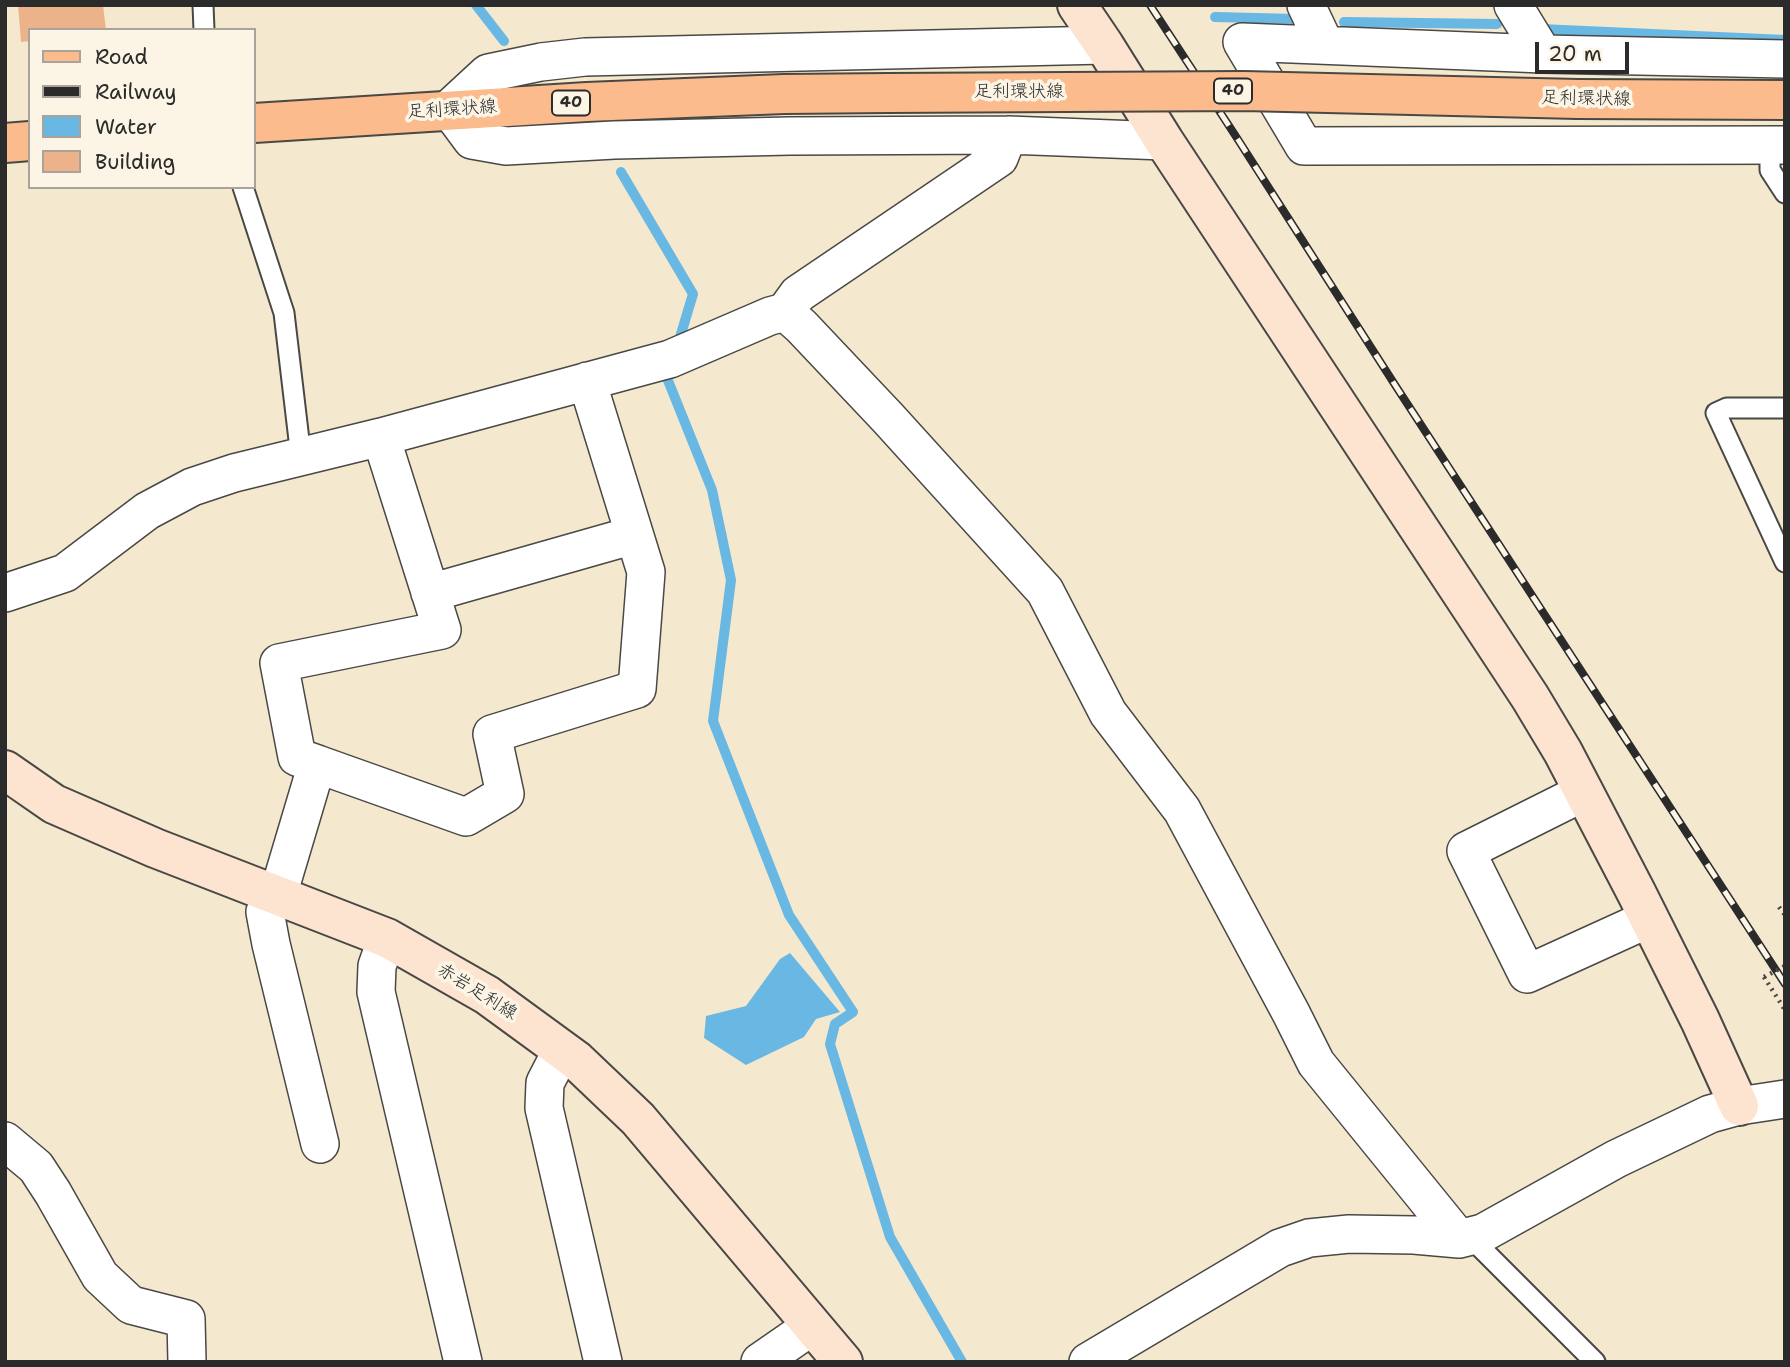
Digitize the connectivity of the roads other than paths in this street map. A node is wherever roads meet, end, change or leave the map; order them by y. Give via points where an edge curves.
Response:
1 (203, 5) edge
2 (1077, 5) edge
3 (1306, 5) edge
4 (1513, 5) edge
5 (204, 28) edge
6 (1104, 45) junction
7 (1325, 45) junction
8 (1543, 54) junction
9 (1785, 59) edge
10 (1785, 100) edge
11 (449, 109) junction
12 (256, 123) edge
13 (1008, 135) junction
14 (28, 141) edge
15 (1164, 141) junction
16 (5, 143) edge
17 (1777, 145) edge
18 (244, 189) edge
19 (1785, 193) edge
20 (785, 312) junction
21 (587, 381) junction
22 (1785, 408) edge
23 (381, 437) junction
24 (300, 457) junction
25 (634, 535) junction
26 (1785, 562) edge
27 (5, 593) edge
28 (430, 593) junction
29 (317, 764) junction
30 (5, 770) edge
31 (1584, 792) junction
32 (278, 895) junction
33 (1648, 919) junction
34 (387, 938) junction
35 (562, 1050) junction
36 (1785, 1099) edge
37 (1738, 1106) junction
38 (5, 1142) edge
39 (320, 1144) dead end
40 (1464, 1238) junction
41 (812, 1326) junction
42 (187, 1362) edge
43 (463, 1362) edge
44 (603, 1362) edge
45 (760, 1362) edge
46 (843, 1362) edge
47 (1088, 1362) edge
48 (1595, 1362) edge

1 - 5 lane
2 - 6 street
3 - 7 street
4 - 8 street
6 - 11 street via 574,58 488,73
6 - 15 street
7 - 8 street
7 - 17 street via 1242,42 1304,146
8 - 9 street
10 - 11 main road, 足利環状線 / 40, bridge via 1244,91 888,93
11 - 12 main road, 足利環状線 / 40
11 - 13 street via 472,140 506,146 790,136
13 - 15 street
13 - 20 street via 999,158 798,294
14 - 16 main road
15 - 31 street via 1530,697
17 - 19 lane via 1770,170
18 - 24 lane via 284,313
20 - 21 street via 670,359
20 - 40 street via 1045,591 1108,713 1182,810 1316,1063
21 - 23 street
21 - 25 street
22 - 26 lane via 1727,408 1716,414
23 - 24 street
23 - 28 street
24 - 27 street via 192,487 148,511 65,573
25 - 28 street
25 - 29 street via 646,572 637,689 492,733 505,794 466,817
28 - 29 street via 442,630 279,663 298,757
29 - 32 street
30 - 32 street, 赤岩足利線 via 54,804
31 - 33 street
31 - 33 street via 1466,851 1527,974
32 - 34 street, 赤岩足利線
32 - 39 street via 265,912
33 - 37 street
34 - 35 street, 赤岩足利線 via 487,995
34 - 43 street via 377,966 376,992
35 - 41 street, 赤岩足利線 via 638,1118
35 - 44 street via 545,1083 544,1108
36 - 37 street
37 - 40 street via 1673,1131 1483,1233
38 - 42 street via 36,1167 100,1276 131,1305 186,1319
40 - 47 street via 1349,1234 1309,1238 1280,1248
40 - 48 lane
41 - 45 street
41 - 46 street, 赤岩足利線

